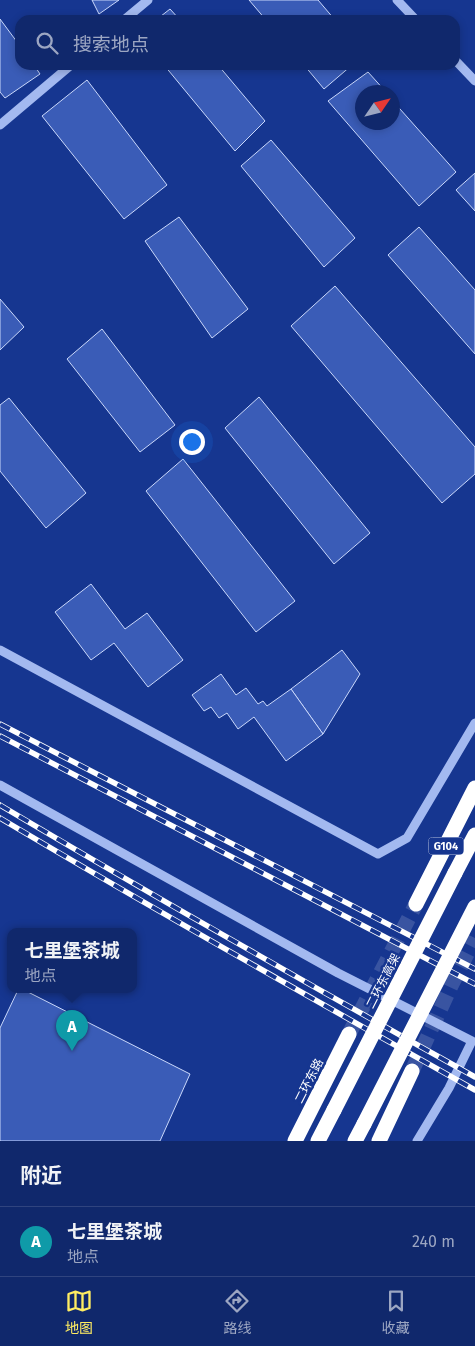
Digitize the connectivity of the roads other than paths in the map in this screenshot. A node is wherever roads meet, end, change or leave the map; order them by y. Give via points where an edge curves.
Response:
1 (148, 0) edge
2 (397, 0) edge
3 (130, 15) edge
4 (411, 15) edge
5 (460, 65) edge
6 (65, 70) edge
7 (475, 81) edge
8 (0, 125) edge
9 (0, 650) edge
10 (475, 723) edge
11 (0, 785) edge
12 (475, 788) edge
13 (475, 835) edge
14 (416, 904) tunnel mouth
15 (475, 907) edge
16 (349, 1034) tunnel mouth
17 (412, 1070) tunnel mouth
18 (295, 1141) edge
19 (318, 1141) edge
20 (355, 1141) edge
21 (379, 1141) edge
22 (418, 1141) edge

1 - 3 street
2 - 4 street
5 - 7 street
6 - 8 street
9 - 10 street via 378,854 407,838
11 - 22 street via 338,974 472,1042
12 - 14 highway, G104
13 - 19 highway, 二环东高架, bridge
15 - 20 highway, bridge
16 - 18 highway, 二环东路
17 - 21 highway

